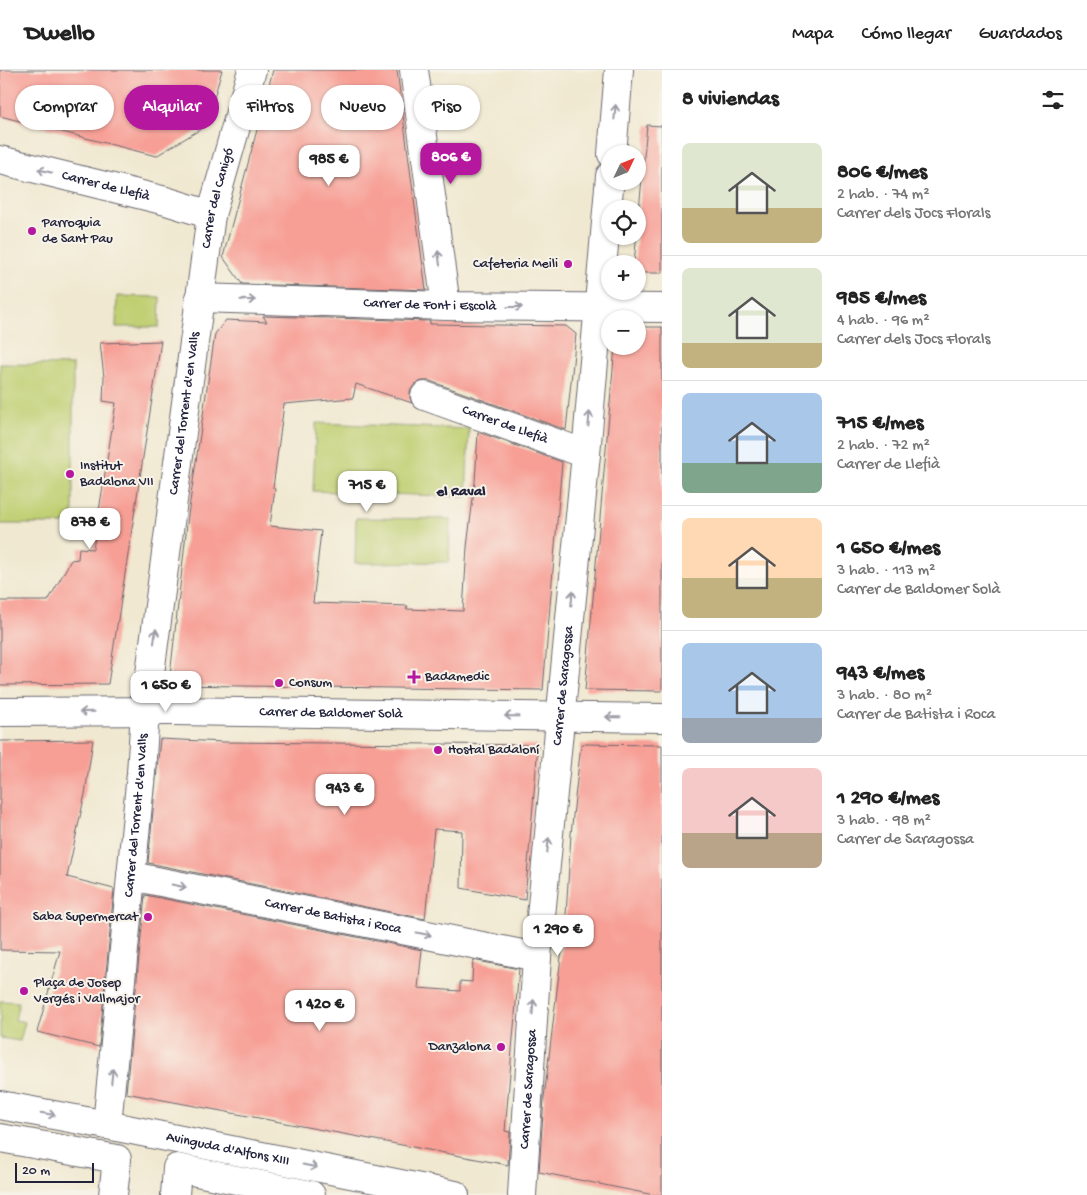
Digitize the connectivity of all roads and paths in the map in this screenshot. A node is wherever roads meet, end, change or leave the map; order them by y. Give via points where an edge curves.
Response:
1 (252, 70) edge
2 (414, 70) edge
3 (619, 70) edge
4 (613, 145) edge
5 (0, 160) edge
6 (609, 190) edge
7 (211, 215) junction
8 (199, 298) junction
9 (446, 306) junction
10 (600, 307) junction
11 (662, 308) edge
12 (424, 396) dead end
13 (586, 454) junction
14 (145, 711) junction
15 (0, 712) edge
16 (560, 716) junction
17 (662, 718) edge
18 (131, 876) junction
19 (536, 957) junction
20 (0, 1105) edge
21 (106, 1125) junction
22 (0, 1138) edge
23 (113, 1195) edge
24 (175, 1195) edge
25 (311, 1195) edge
26 (455, 1195) edge
27 (522, 1195) edge

1 - 7 street, Carrer del Canigó
9 -> 2 street
4 -> 3 street
7 -> 5 street, Carrer de Llefià
6 - 10 street, Carrer de Saragossa
7 - 8 street, Carrer del Canigó
8 -> 9 street, Carrer de Font i Escolà
14 -> 8 street, Carrer del Torrent d'en Valls
9 -> 10 street, Carrer de Font i Escolà
10 - 11 street, Carrer de Font i Escolà
13 -> 10 street, Carrer de Saragossa
12 - 13 street, Carrer de Llefià
16 -> 13 street, Carrer de Saragossa
14 -> 15 street, Carrer de Baldomer Solà
16 -> 14 street, Carrer de Baldomer Solà
14 - 18 street, Carrer del Torrent d'en Valls
17 -> 16 street, Carrer de Baldomer Solà
19 -> 16 street, Carrer de Saragossa
18 -> 19 street, Carrer de Batista i Roca
21 -> 18 street, Carrer del Torrent d'en Valls
27 -> 19 street, Carrer de Saragossa
20 -> 21 street, Avinguda d'Alfons XIII
21 -> 26 street, Avinguda d'Alfons XIII
22 - 23 street via 117,1159
24 - 25 street via 177,1168

